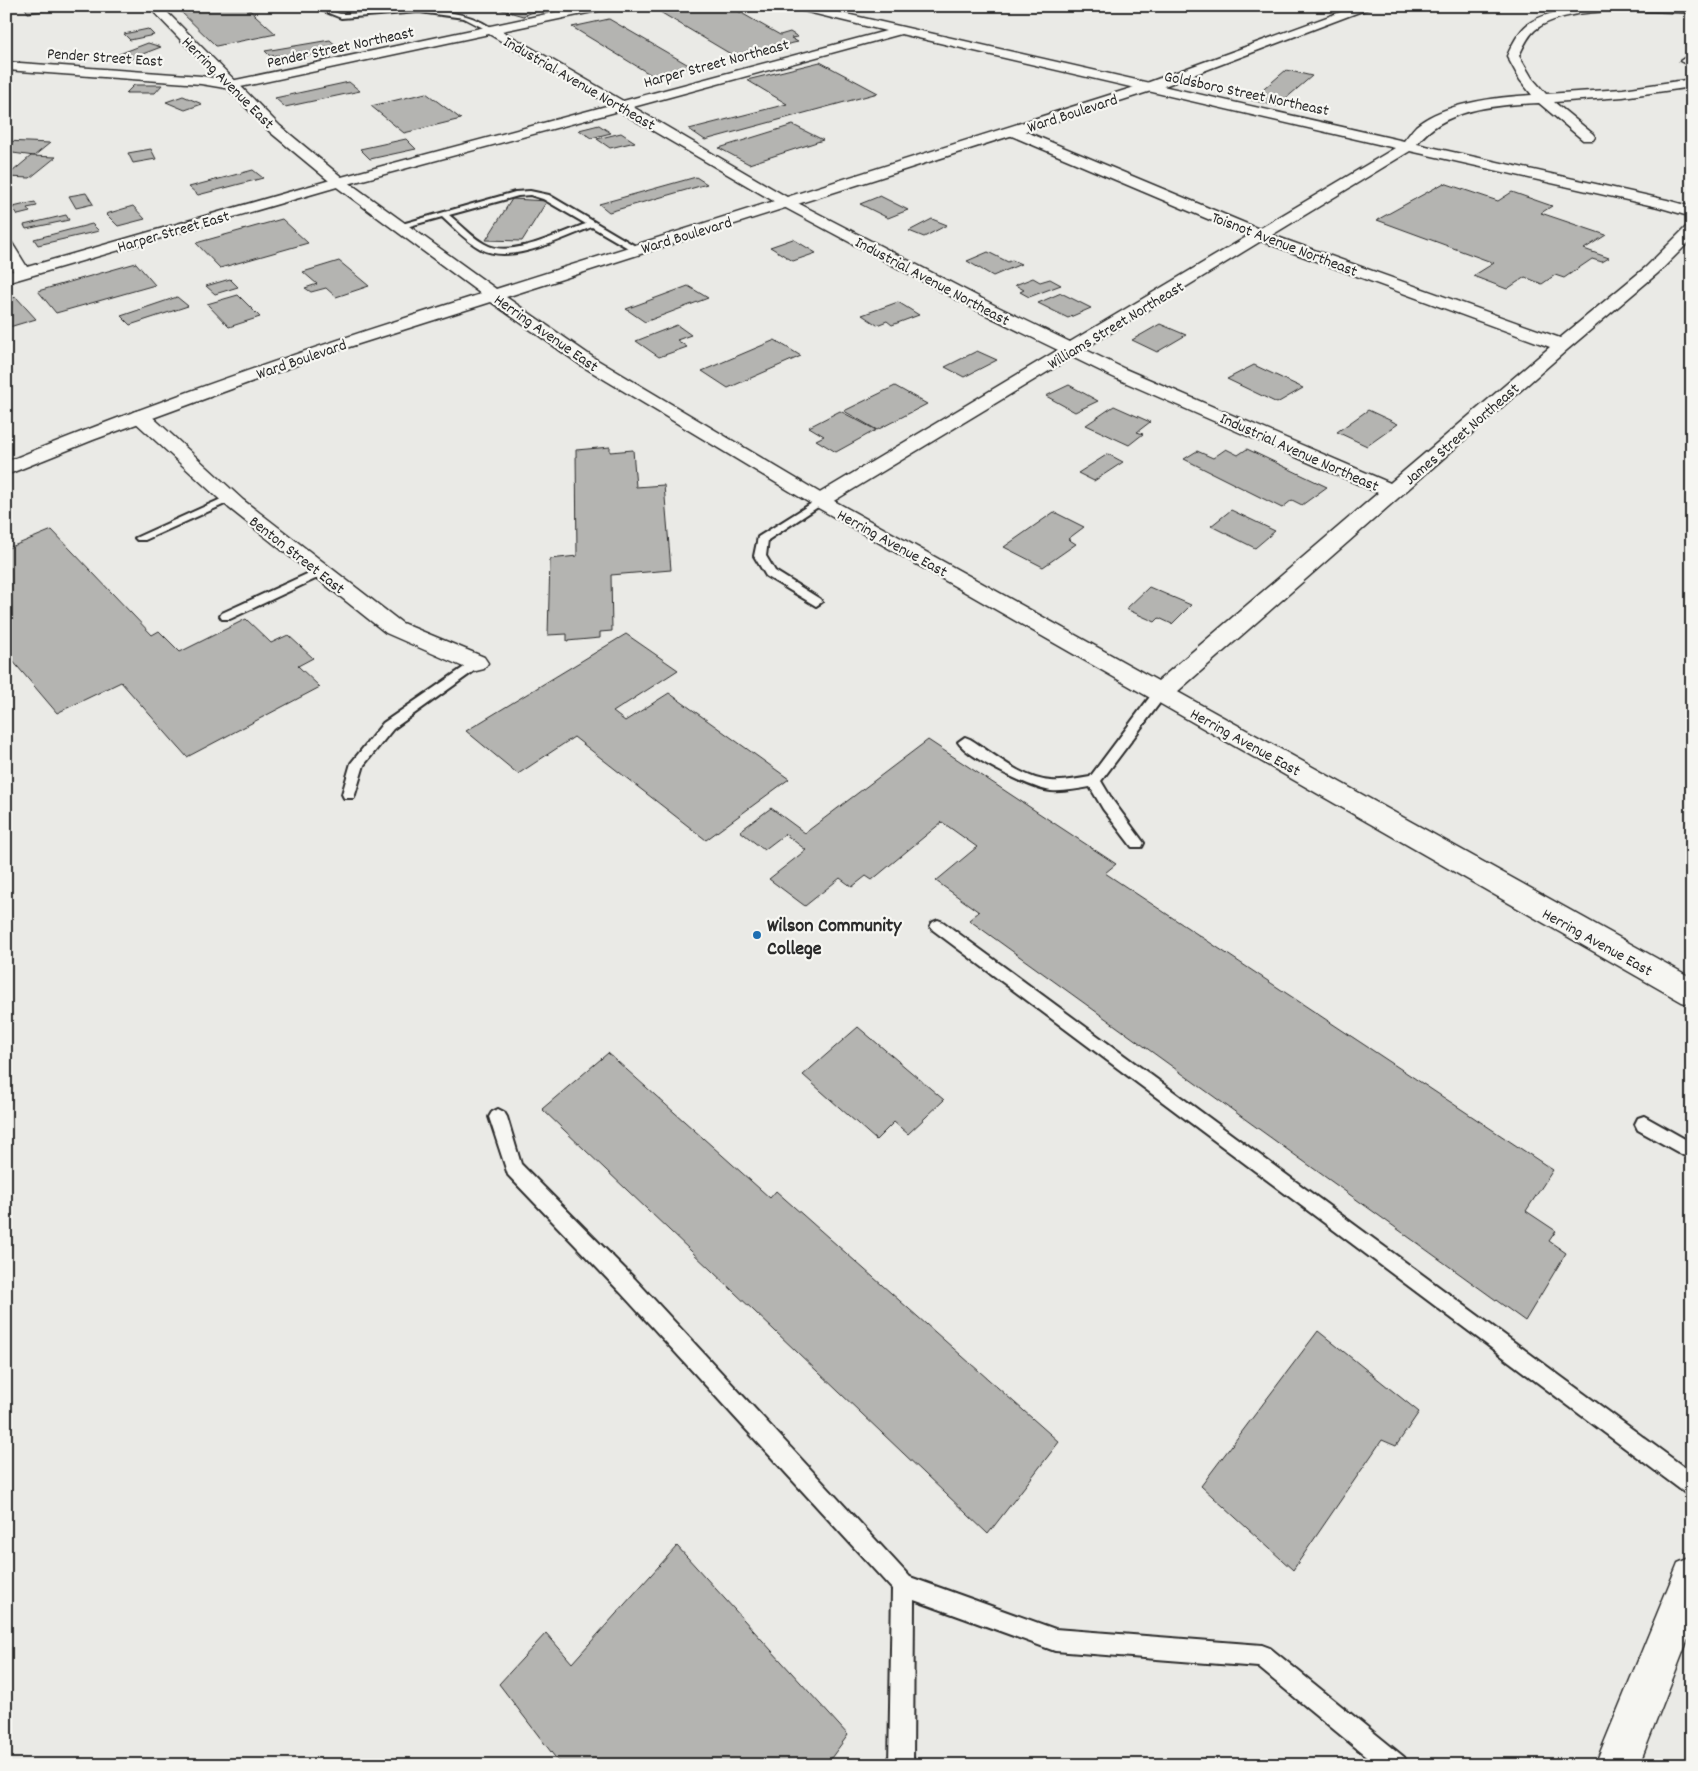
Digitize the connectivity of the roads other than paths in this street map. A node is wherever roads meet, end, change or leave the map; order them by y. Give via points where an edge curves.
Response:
1 (154, 6) edge
2 (314, 6) edge
3 (602, 6) edge
4 (795, 6) edge
5 (1369, 6) edge
6 (1670, 8) edge
7 (1692, 9) edge
8 (491, 30) junction
9 (900, 31) junction
10 (6, 66) edge
11 (1692, 83) edge
12 (231, 85) junction
13 (1146, 88) junction
14 (1542, 100) junction
15 (621, 106) junction
16 (1012, 131) junction
17 (1588, 137) dead end
18 (1408, 146) junction
19 (339, 182) junction
20 (787, 203) junction
21 (1692, 212) edge
22 (443, 214) junction
23 (593, 224) junction
24 (399, 226) junction
25 (1692, 230) edge
26 (1261, 236) junction
27 (6, 246) edge
28 (638, 250) junction
29 (23, 274) junction
30 (6, 278) edge
31 (493, 296) junction
32 (1562, 345) junction
33 (1071, 351) junction
34 (140, 416) junction
35 (6, 469) edge
36 (1393, 492) junction
37 (230, 498) junction
38 (820, 500) junction
39 (141, 538) dead end
40 (320, 572) junction
41 (816, 602) dead end
42 (226, 616) dead end
43 (476, 663) joint
44 (1160, 693) junction
45 (965, 742) dead end
46 (1094, 781) junction
47 (349, 794) dead end
48 (1136, 843) dead end
49 (938, 926) dead end
50 (1692, 994) edge
51 (498, 1116) dead end
52 (1644, 1124) dead end
53 (1692, 1152) edge
54 (1692, 1486) edge
55 (1692, 1577) edge
56 (903, 1584) junction
57 (902, 1765) edge
58 (1396, 1765) edge
59 (1617, 1765) edge

1 - 12 street, Herring Avenue East
2 - 8 lane via 341,16 419,10 466,16
3 - 8 street, Pender Street Northeast
4 - 9 street, Goldsboro Street Northeast
5 - 13 street, Ward Boulevard
6 - 7 street
6 - 14 street via 1558,14 1535,23 1512,56 1519,73
8 - 12 street, Pender Street Northeast
8 - 15 street, Industrial Avenue Northeast
9 - 13 street, Goldsboro Street Northeast
9 - 15 street, Harper Street Northeast
10 - 12 street, Pender Street East
11 - 14 street, Williams Street Northeast
12 - 19 street, Herring Avenue East via 275,129
13 - 16 street, Ward Boulevard
13 - 18 street, Goldsboro Street Northeast
14 - 17 street
14 - 18 street, Williams Street Northeast via 1471,106 1445,115 1414,134
15 - 19 street, Harper Street Northeast
15 - 20 street, Industrial Avenue Northeast
16 - 20 street, Ward Boulevard
16 - 26 street, Toisnot Avenue Northeast
18 - 21 street, Goldsboro Street Northeast
18 - 26 street, Williams Street Northeast
19 - 24 street, Herring Avenue East
19 - 29 street, Harper Street East
20 - 28 street, Ward Boulevard
20 - 33 street, Industrial Avenue Northeast
22 - 23 lane via 530,193 546,197
22 - 23 lane via 487,249 498,251 527,247
22 - 24 lane
23 - 28 lane
24 - 31 street, Herring Avenue East
25 - 32 street, James Street Northeast via 1652,270
26 - 32 street, Toisnot Avenue Northeast
26 - 33 street, Williams Street Northeast
27 - 29 street
28 - 31 street, Ward Boulevard
29 - 30 street, Harper Street East
31 - 34 street, Ward Boulevard via 318,351
31 - 38 street, Herring Avenue East via 588,362
32 - 36 street, James Street Northeast
33 - 36 street, Industrial Avenue Northeast
33 - 38 street, Williams Street Northeast
34 - 35 street, Ward Boulevard
34 - 37 street, Benton Street East
36 - 44 street, James Street Northeast
37 - 39 lane
37 - 40 street, Benton Street East
38 - 41 lane via 762,538 760,556 770,573
38 - 44 street, Herring Avenue East
40 - 42 lane
40 - 43 street, Benton Street East via 394,628
43 - 47 lane via 388,726 358,763
44 - 46 lane
44 - 50 street, Herring Avenue East
45 - 46 lane via 1006,768 1045,786
46 - 48 lane
49 - 54 lane
51 - 56 lane via 514,1169 628,1286
52 - 53 lane
55 - 59 street
56 - 57 lane
56 - 58 lane via 1054,1640 1262,1656

